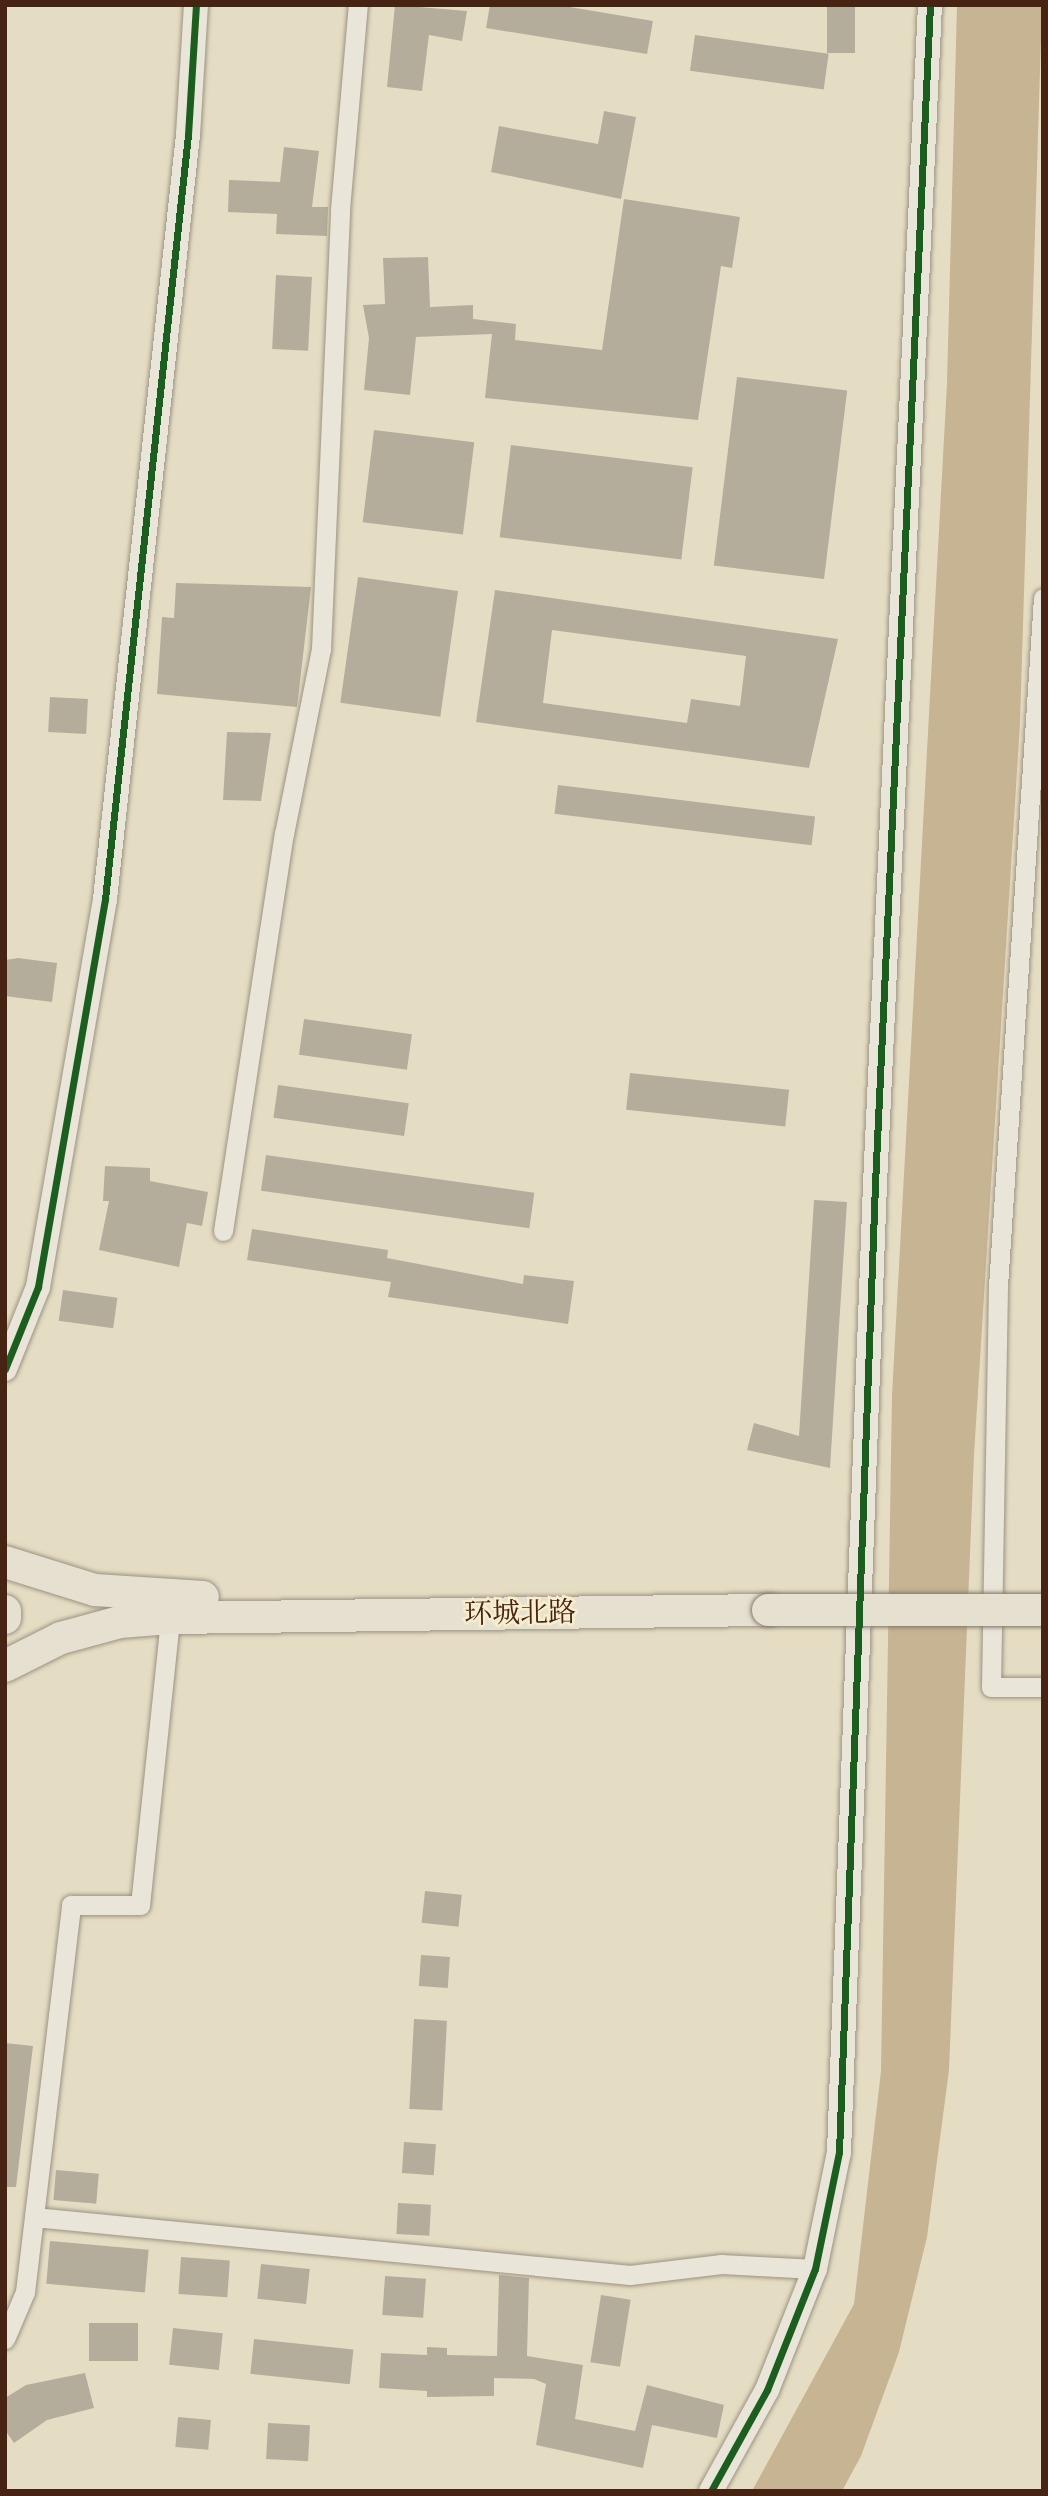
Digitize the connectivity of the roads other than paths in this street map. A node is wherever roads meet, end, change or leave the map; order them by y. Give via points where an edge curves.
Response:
1 (196, 5) edge
2 (358, 5) edge
3 (930, 5) edge
4 (1043, 598) edge
5 (223, 1231) dead end
6 (5, 1369) edge
7 (5, 1562) edge
8 (1043, 1589) edge
9 (768, 1601) junction
10 (1043, 1610) edge
11 (5, 1611) edge
12 (5, 1618) edge
13 (170, 1618) junction
14 (5, 1666) edge
15 (1043, 1687) edge
16 (34, 2217) junction
17 (815, 2269) junction
18 (5, 2339) edge
19 (710, 2491) edge

1 - 6 street via 188,135 105,899 38,1287
2 - 5 street via 340,209 321,649 284,834
3 - 17 street via 876,1170 839,2152
4 - 15 street via 998,1286 991,1687
7 - 9 main road, 环城北路 via 48,1580 172,1598
8 - 9 main road, 环城北路
9 - 10 main road, 环城北路, bridge
9 - 13 main road, 环城北路
11 - 12 main road
13 - 14 main road, 环城北路 via 120,1622 61,1638
13 - 16 street via 140,1905 71,1905
16 - 17 street via 630,2275 721,2264
16 - 18 street via 25,2292
17 - 19 street via 767,2390

